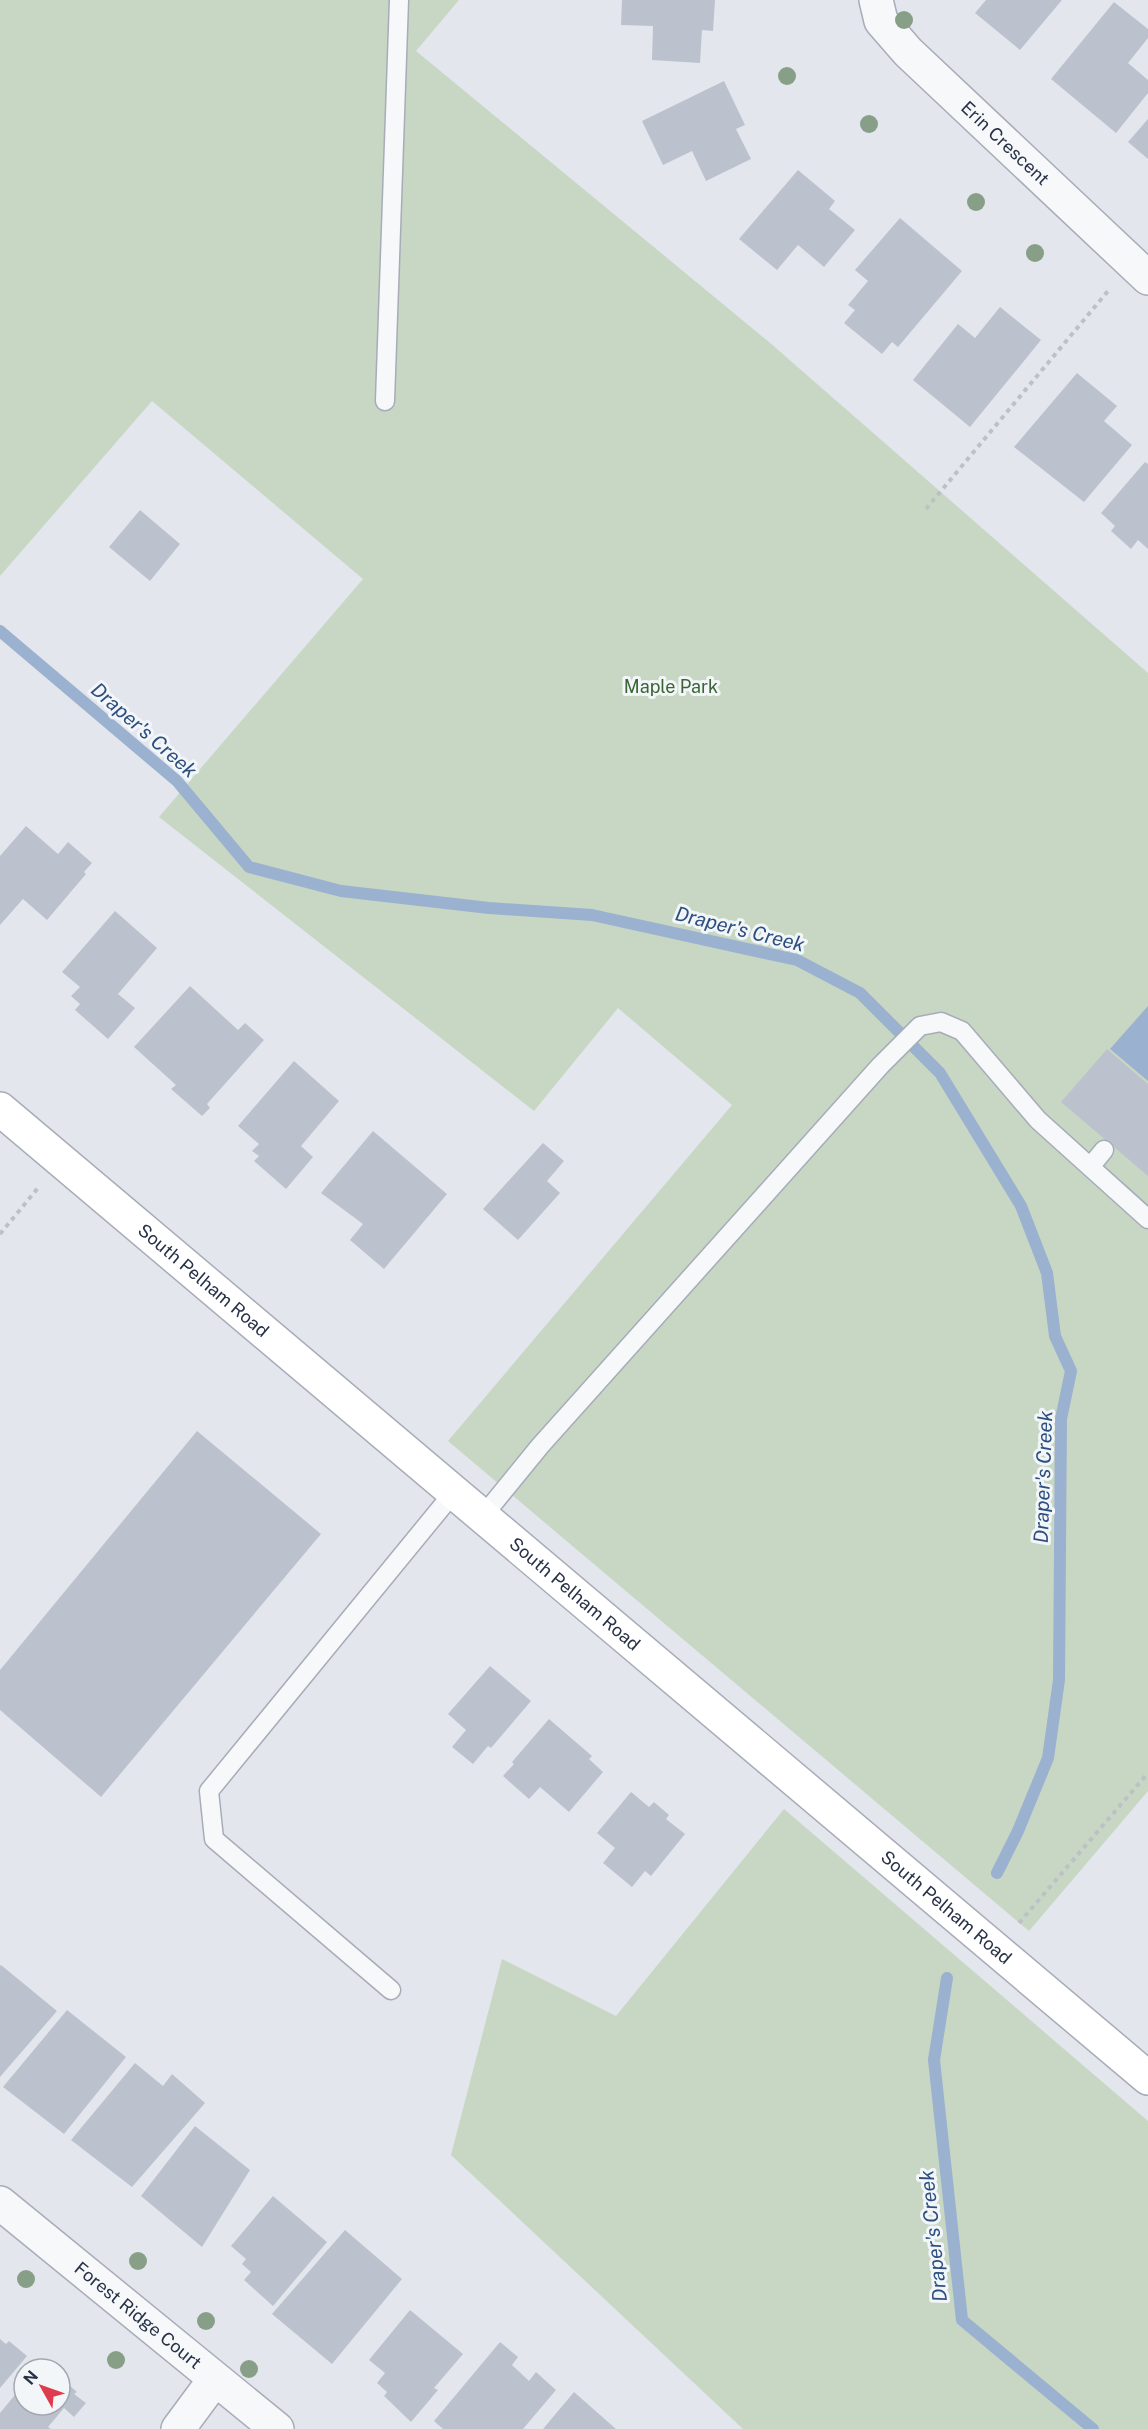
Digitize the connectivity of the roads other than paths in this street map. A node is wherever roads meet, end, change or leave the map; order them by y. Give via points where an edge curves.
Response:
1 (399, 0) edge
2 (876, 0) edge
3 (1139, 270) edge
4 (385, 401) dead end
5 (0, 1108) edge
6 (1104, 1150) dead end
7 (1090, 1167) junction
8 (1148, 1219) edge
9 (454, 1492) junction
10 (483, 1516) junction
11 (391, 1990) dead end
12 (1148, 2078) edge
13 (0, 2203) edge
14 (215, 2379) junction
15 (177, 2429) edge
16 (277, 2429) edge

1 - 4 lane
2 - 3 street, Erin Crescent via 882,21 908,52
5 - 9 main road, South Pelham Road
6 - 7 lane
7 - 8 lane
7 - 10 lane via 1038,1119 962,1031 941,1022 920,1026 540,1446
9 - 10 main road, South Pelham Road
9 - 11 lane via 209,1791 214,1839
10 - 12 main road, South Pelham Road
13 - 14 street, Forest Ridge Court
14 - 15 street
14 - 16 street, Forest Ridge Court

